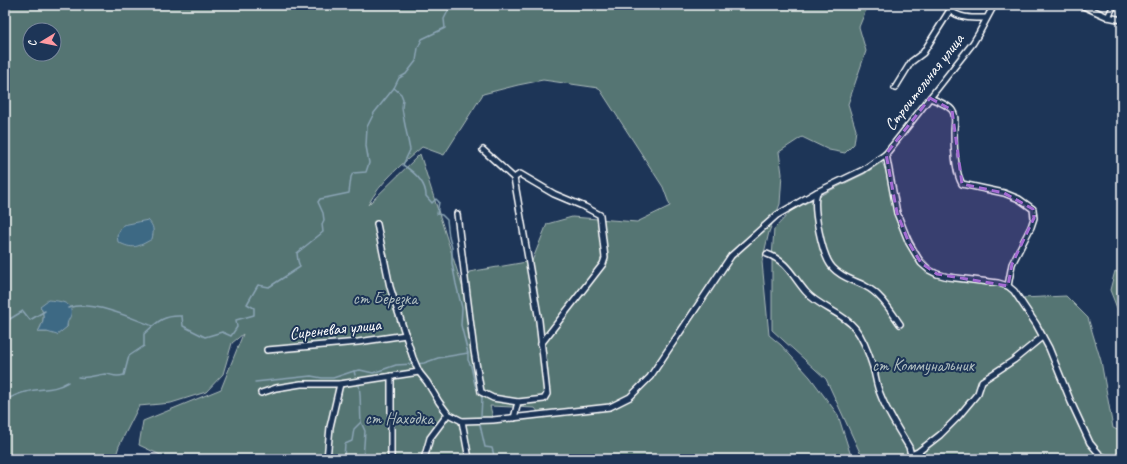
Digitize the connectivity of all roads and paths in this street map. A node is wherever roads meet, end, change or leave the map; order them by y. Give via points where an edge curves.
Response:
1 (994, 5) edge
2 (1081, 5) edge
3 (1114, 5) edge
4 (950, 8) edge
5 (1108, 17) junction
6 (986, 18) junction
7 (1122, 20) edge
8 (895, 88) dead end
9 (930, 98) junction
10 (483, 150) dead end
11 (886, 154) junction
12 (514, 178) junction
13 (817, 192) junction
14 (457, 214) dead end
15 (377, 224) dead end
16 (767, 254) dead end
17 (1008, 286) junction
18 (900, 324) dead end
19 (406, 335) junction
20 (1042, 337) junction
21 (541, 344) junction
22 (267, 350) dead end
23 (418, 370) junction
24 (391, 376) junction
25 (340, 384) junction
26 (261, 393) dead end
27 (518, 402) junction
28 (448, 414) junction
29 (514, 418) junction
30 (462, 421) junction
31 (910, 457) edge
32 (327, 459) edge
33 (391, 459) edge
34 (424, 459) edge
35 (469, 459) edge
36 (1108, 459) edge

1 - 6 street, Строительная улица
2 - 5 street
3 - 5 street
4 - 6 street via 957,16
4 - 8 street via 923,53 911,62
5 - 7 street
6 - 9 street, Строительная улица via 973,43
9 - 11 street, Строительная улица
9 - 17 street via 952,110 955,116 956,160 962,184 1004,193 1019,199 1032,209 1034,218 1012,264
10 - 12 street
11 - 13 street, Строительная улица via 863,170
11 - 17 street via 897,213 909,243 921,263 929,270 948,277
12 - 21 street
12 - 21 street via 520,174 554,194 600,215 605,258 603,264
13 - 18 street via 816,222 832,267 844,277 875,292
13 - 29 street, Строительная улица via 777,215 731,256 650,377 630,397 610,408
14 - 27 street via 481,392 493,398
15 - 19 street via 390,287
16 - 31 street via 785,264 812,298 855,328 873,367 882,398 909,447
17 - 20 street via 1014,291
19 - 22 street, Сиреневая улица
19 - 23 street
20 - 31 street via 982,381 978,393 958,418
20 - 36 street via 1090,444 1101,456
21 - 27 street via 547,394 544,399
23 - 24 street
23 - 28 street
24 - 25 street
24 - 33 street
25 - 26 street via 302,384
25 - 32 street via 330,427
27 - 29 street
28 - 30 street
28 - 34 street via 430,438
29 - 30 street, Строительная улица
30 - 35 street

